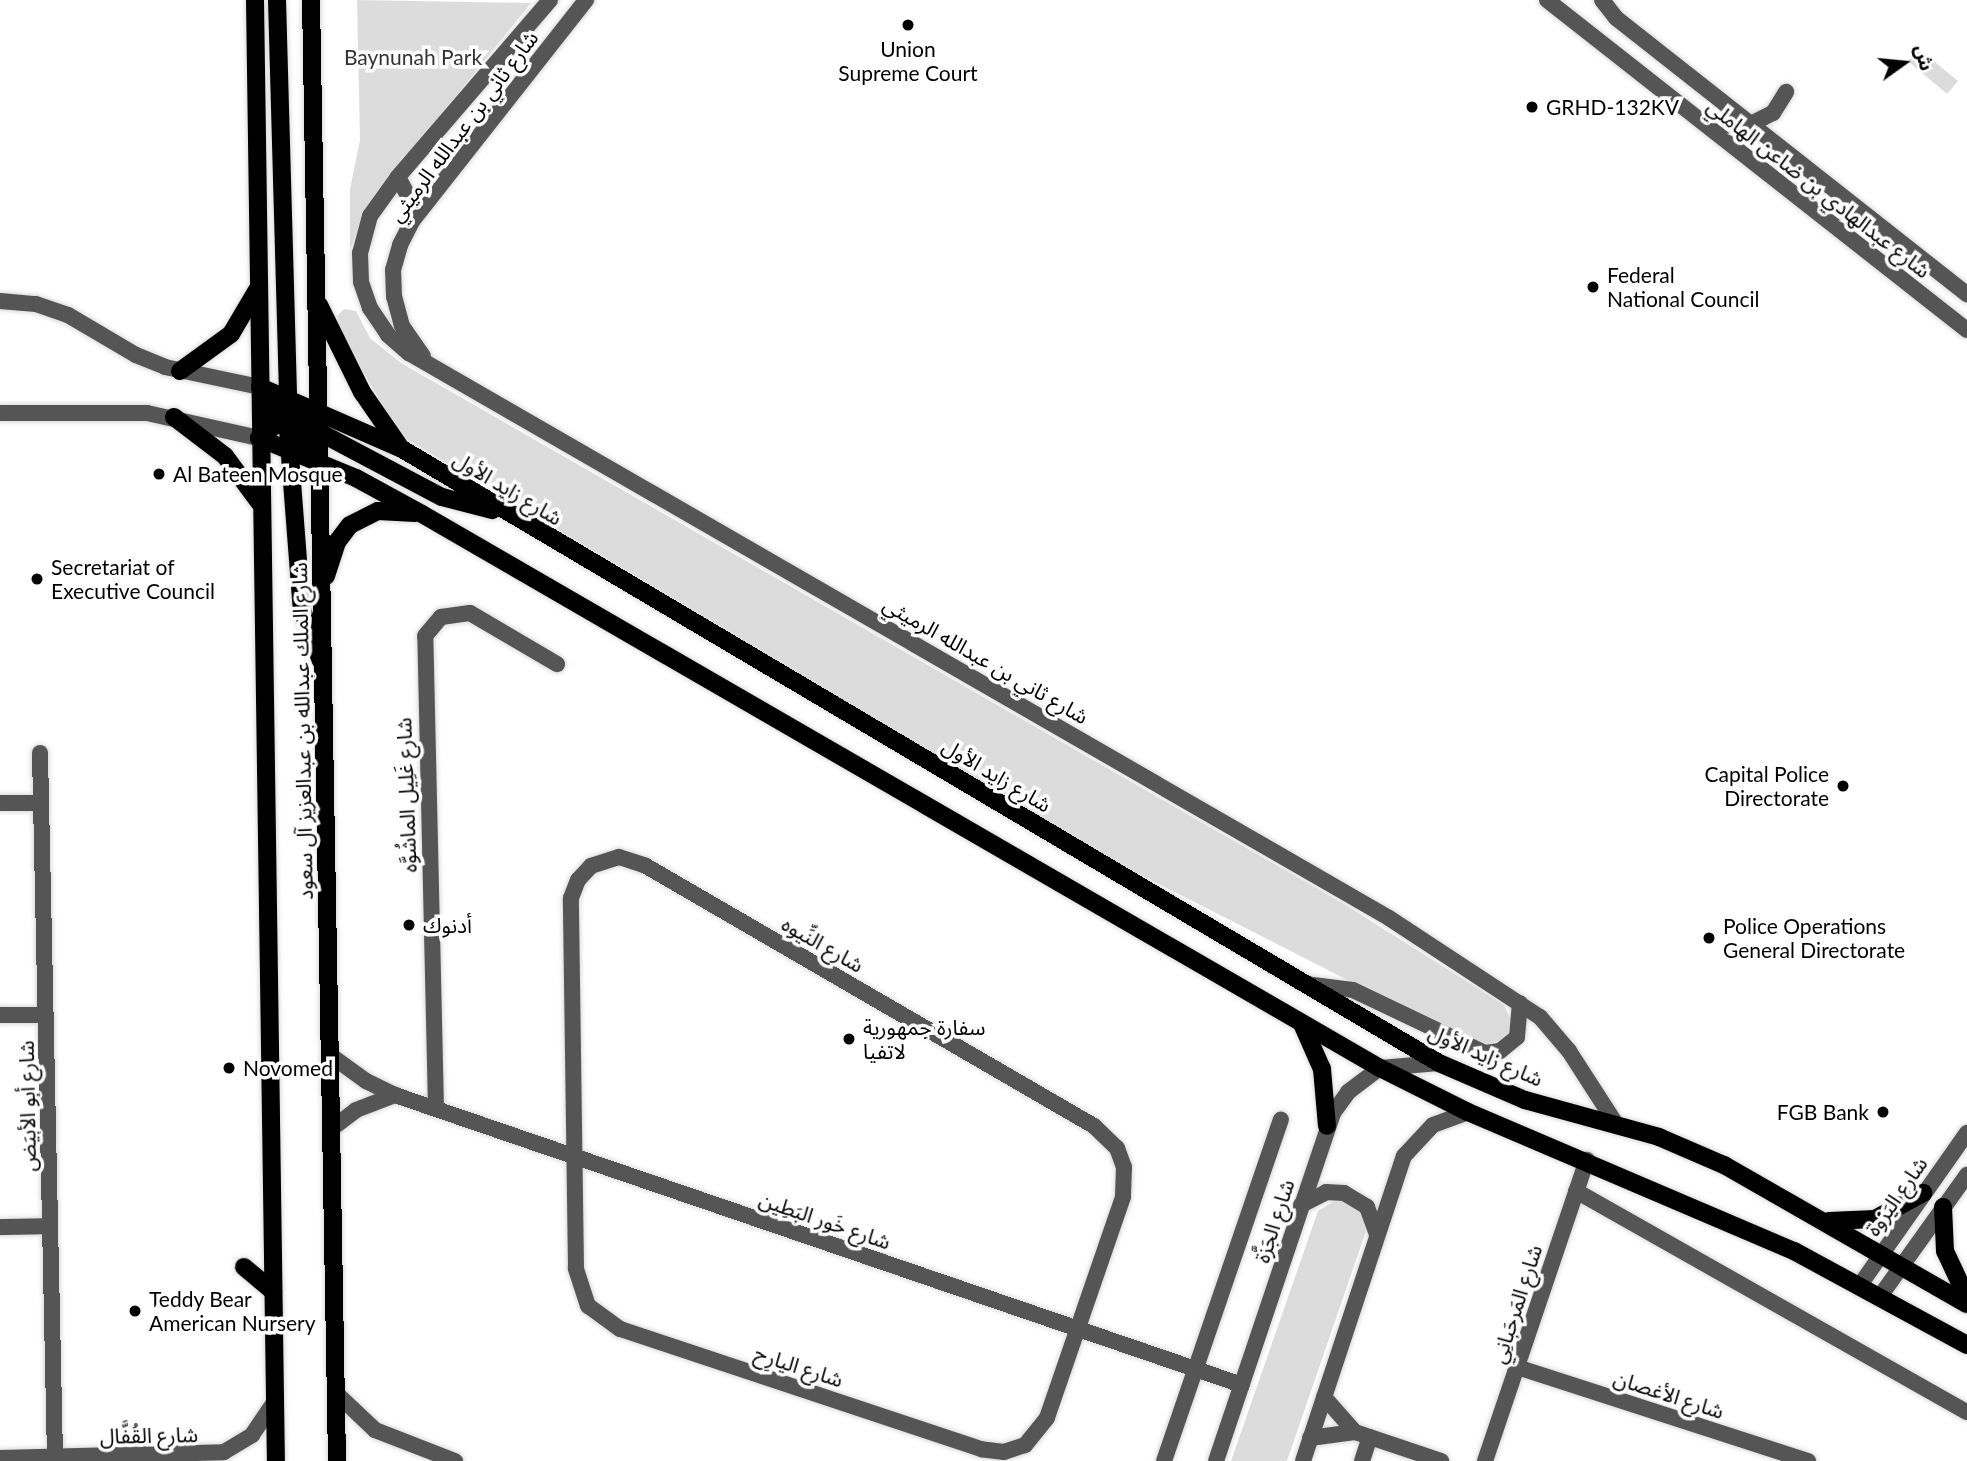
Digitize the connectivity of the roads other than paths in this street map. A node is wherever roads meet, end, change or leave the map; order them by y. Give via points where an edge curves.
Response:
1 (255, 0) edge
2 (277, 0) edge
3 (311, 0) edge
4 (551, 0) edge
5 (586, 0) edge
6 (1602, 0) edge
7 (1550, 1) edge
8 (1786, 92) dead end
9 (1751, 124) junction
10 (398, 177) junction
11 (429, 200) junction
12 (259, 284) junction
13 (315, 295) junction
14 (1967, 295) edge
15 (0, 301) edge
16 (1967, 330) edge
17 (427, 361) junction
18 (180, 371) junction
19 (260, 387) junction
20 (288, 398) junction
21 (0, 413) edge
22 (174, 417) junction
23 (289, 421) junction
24 (319, 421) junction
25 (259, 438) junction
26 (402, 449) junction
27 (292, 452) junction
28 (320, 463) junction
29 (262, 508) junction
30 (502, 511) junction
31 (422, 514) junction
32 (321, 594) junction
33 (323, 664) junction
34 (557, 664) dead end
35 (40, 753) dead end
36 (0, 803) edge
37 (41, 803) junction
38 (1305, 984) junction
39 (1521, 1003) junction
40 (0, 1015) edge
41 (46, 1015) junction
42 (1303, 1026) junction
43 (330, 1055) junction
44 (1439, 1063) junction
45 (1380, 1068) junction
46 (395, 1095) junction
47 (436, 1108) junction
48 (1468, 1112) junction
49 (1281, 1119) dead end
50 (1616, 1124) junction
51 (1327, 1126) junction
52 (331, 1129) junction
53 (1967, 1133) edge
54 (572, 1156) junction
55 (1587, 1160) junction
56 (1967, 1175) edge
57 (1576, 1191) junction
58 (1923, 1193) junction
59 (1301, 1205) junction
60 (1943, 1207) junction
61 (1816, 1218) junction
62 (50, 1226) junction
63 (0, 1227) edge
64 (1377, 1234) junction
65 (1881, 1254) junction
66 (1901, 1266) junction
67 (244, 1267) dead end
68 (1860, 1285) junction
69 (273, 1291) junction
70 (1881, 1295) junction
71 (1967, 1298) edge
72 (1967, 1304) edge
73 (1074, 1328) junction
74 (1967, 1345) edge
75 (1517, 1367) junction
76 (1195, 1369) junction
77 (1242, 1385) junction
78 (336, 1393) junction
79 (1324, 1396) junction
80 (275, 1401) junction
81 (1967, 1412) edge
82 (1362, 1434) junction
83 (1310, 1438) junction
84 (55, 1457) junction
85 (0, 1458) edge
86 (201, 1458) edge
87 (276, 1461) edge
88 (337, 1461) edge
89 (455, 1461) edge
90 (1164, 1461) edge
91 (1216, 1461) edge
92 (1303, 1461) edge
93 (1362, 1461) edge
94 (1441, 1461) edge
95 (1485, 1461) edge
96 (1808, 1461) edge

1 - 12 main road, شارع الملك عبدالله بن عبدالعزيز آل سعود
2 - 20 main road
3 - 13 main road, شارع الملك عبدالله بن عبدالعزيز آل سعود
4 - 10 street, شارع ثاني بن عبدالله الرميثي
5 - 11 street, شارع ثاني بن عبدالله الرميثي
6 - 9 street, شارع عبدالهادي بن ضاعن الهاملي via 1616,18
7 - 16 street, شارع عبدالهادي بن ضاعن الهاملي
8 - 9 street via 1773,113
9 - 14 street, شارع عبدالهادي بن ضاعن الهاملي
10 - 11 street via 408,196
10 - 17 street, شارع ثاني بن عبدالله الرميثي via 365,228 361,282 370,308 388,335
11 - 17 street, شارع ثاني بن عبدالله الرميثي via 400,245 392,283 402,326
12 - 18 main road via 231,334
12 - 19 main road, شارع الملك عبدالله بن عبدالعزيز آل سعود
13 - 24 main road, شارع الملك عبدالله بن عبدالعزيز آل سعود
13 - 26 main road via 362,392
15 - 18 street, شارع زايد الأول via 60,312 136,355
17 - 39 street, شارع ثاني بن عبدالله الرميثي via 1390,918
18 - 19 street, شارع زايد الأول
19 - 20 main road, شارع زايد الأول
19 - 23 main road
19 - 25 main road, شارع الملك عبدالله بن عبدالعزيز آل سعود
20 - 23 main road
20 - 24 main road, شارع زايد الأول
21 - 22 street via 94,410
22 - 25 street
22 - 29 main road via 225,456
23 - 24 main road
23 - 25 main road
23 - 27 main road
23 - 28 main road
24 - 26 main road, شارع زايد الأول
24 - 28 main road, شارع الملك عبدالله بن عبدالعزيز آل سعود
24 - 30 main road via 442,497
25 - 27 main road
25 - 29 main road, شارع الملك عبدالله بن عبدالعزيز آل سعود
26 - 30 main road, شارع زايد الأول
27 - 28 main road
27 - 33 main road via 302,610
28 - 31 main road
28 - 32 main road, شارع الملك عبدالله بن عبدالعزيز آل سعود
29 - 69 main road, شارع الملك عبدالله بن عبدالعزيز آل سعود
30 - 38 main road, شارع زايد الأول
31 - 32 main road via 378,511 350,525 337,542
31 - 42 main road
32 - 33 main road, شارع الملك عبدالله بن عبدالعزيز آل سعود
33 - 43 main road, شارع الملك عبدالله بن عبدالعزيز آل سعود
34 - 47 street, شارع غَلِيل الماشُوَّه via 470,613 441,617 425,636
35 - 37 street, شارع أبو الأبيَض
36 - 37 street
37 - 41 street, شارع أبو الأبيَض
38 - 39 street via 1353,990 1485,1053 1500,1051 1517,1037
38 - 44 main road, شارع زايد الأول
39 - 50 street, شارع ثاني بن عبدالله الرميثي via 1563,1044
40 - 41 street
41 - 62 street, شارع أبو الأبيَض
42 - 45 main road
42 - 51 main road via 1322,1069
43 - 46 street, شارع خَور البَطِين
43 - 52 main road, شارع الملك عبدالله بن عبدالعزيز آل سعود
44 - 45 street
44 - 50 main road, شارع زايد الأول via 1525,1100
45 - 48 main road
45 - 51 street, شارع الجَزَّة via 1348,1091
46 - 47 street, شارع خَور البَطِين
46 - 52 street via 356,1110
47 - 54 street, شارع خَور البَطِين
48 - 55 main road
48 - 64 street via 1433,1125 1412,1144 1397,1170
49 - 76 street
50 - 61 main road, شارع زايد الأول via 1724,1165
51 - 59 street, شارع الجَزَّة
52 - 78 main road, شارع الملك عبدالله بن عبدالعزيز آل سعود
53 - 58 street, شارع اليَزوة
54 - 73 street, شارع خَور البَطِين
54 - 73 street, شارع اليارِح via 579,1288 595,1314 620,1329 981,1449 1004,1452 1025,1445 1042,1429
54 - 73 street, شارع النِّيوه via 571,898 578,880 591,866 609,858 628,858 1111,1139 1121,1157 1125,1187
55 - 57 street, شارع المَرحَبانِي
55 - 68 main road via 1726,1219
56 - 60 street
57 - 75 street, شارع المَرحَبانِي
57 - 81 street
58 - 61 main road via 1875,1219 1840,1222
58 - 65 street, شارع اليَزوة
59 - 64 street via 1326,1192 1344,1192 1367,1208
59 - 77 street, شارع الجَزَّة
60 - 66 street
60 - 71 main road via 1945,1251
61 - 65 main road, شارع زايد الأول
62 - 63 street
62 - 84 street, شارع أبو الأبيَض
64 - 79 street
65 - 66 main road, شارع زايد الأول
65 - 68 street, شارع اليَزوة
66 - 70 street
66 - 72 main road, شارع زايد الأول
67 - 69 main road
68 - 70 main road
69 - 80 main road, شارع الملك عبدالله بن عبدالعزيز آل سعود
70 - 74 main road
73 - 76 street, شارع خَور البَطِين
75 - 95 street, شارع المَرحَبانِي
75 - 96 street, شارع الأغصان
76 - 77 street, شارع خَور البَطِين
76 - 90 street
77 - 91 street, شارع الجَزَّة
78 - 88 main road, شارع الملك عبدالله بن عبدالعزيز آل سعود
78 - 89 street via 375,1430
79 - 82 street
79 - 83 street
80 - 86 street, شارع القُفَّال via 239,1446
80 - 87 main road, شارع الملك عبدالله بن عبدالعزيز آل سعود
82 - 83 street
82 - 93 street
82 - 94 street
83 - 92 street
84 - 85 street, شارع القُفَّال
84 - 86 street, شارع القُفَّال

